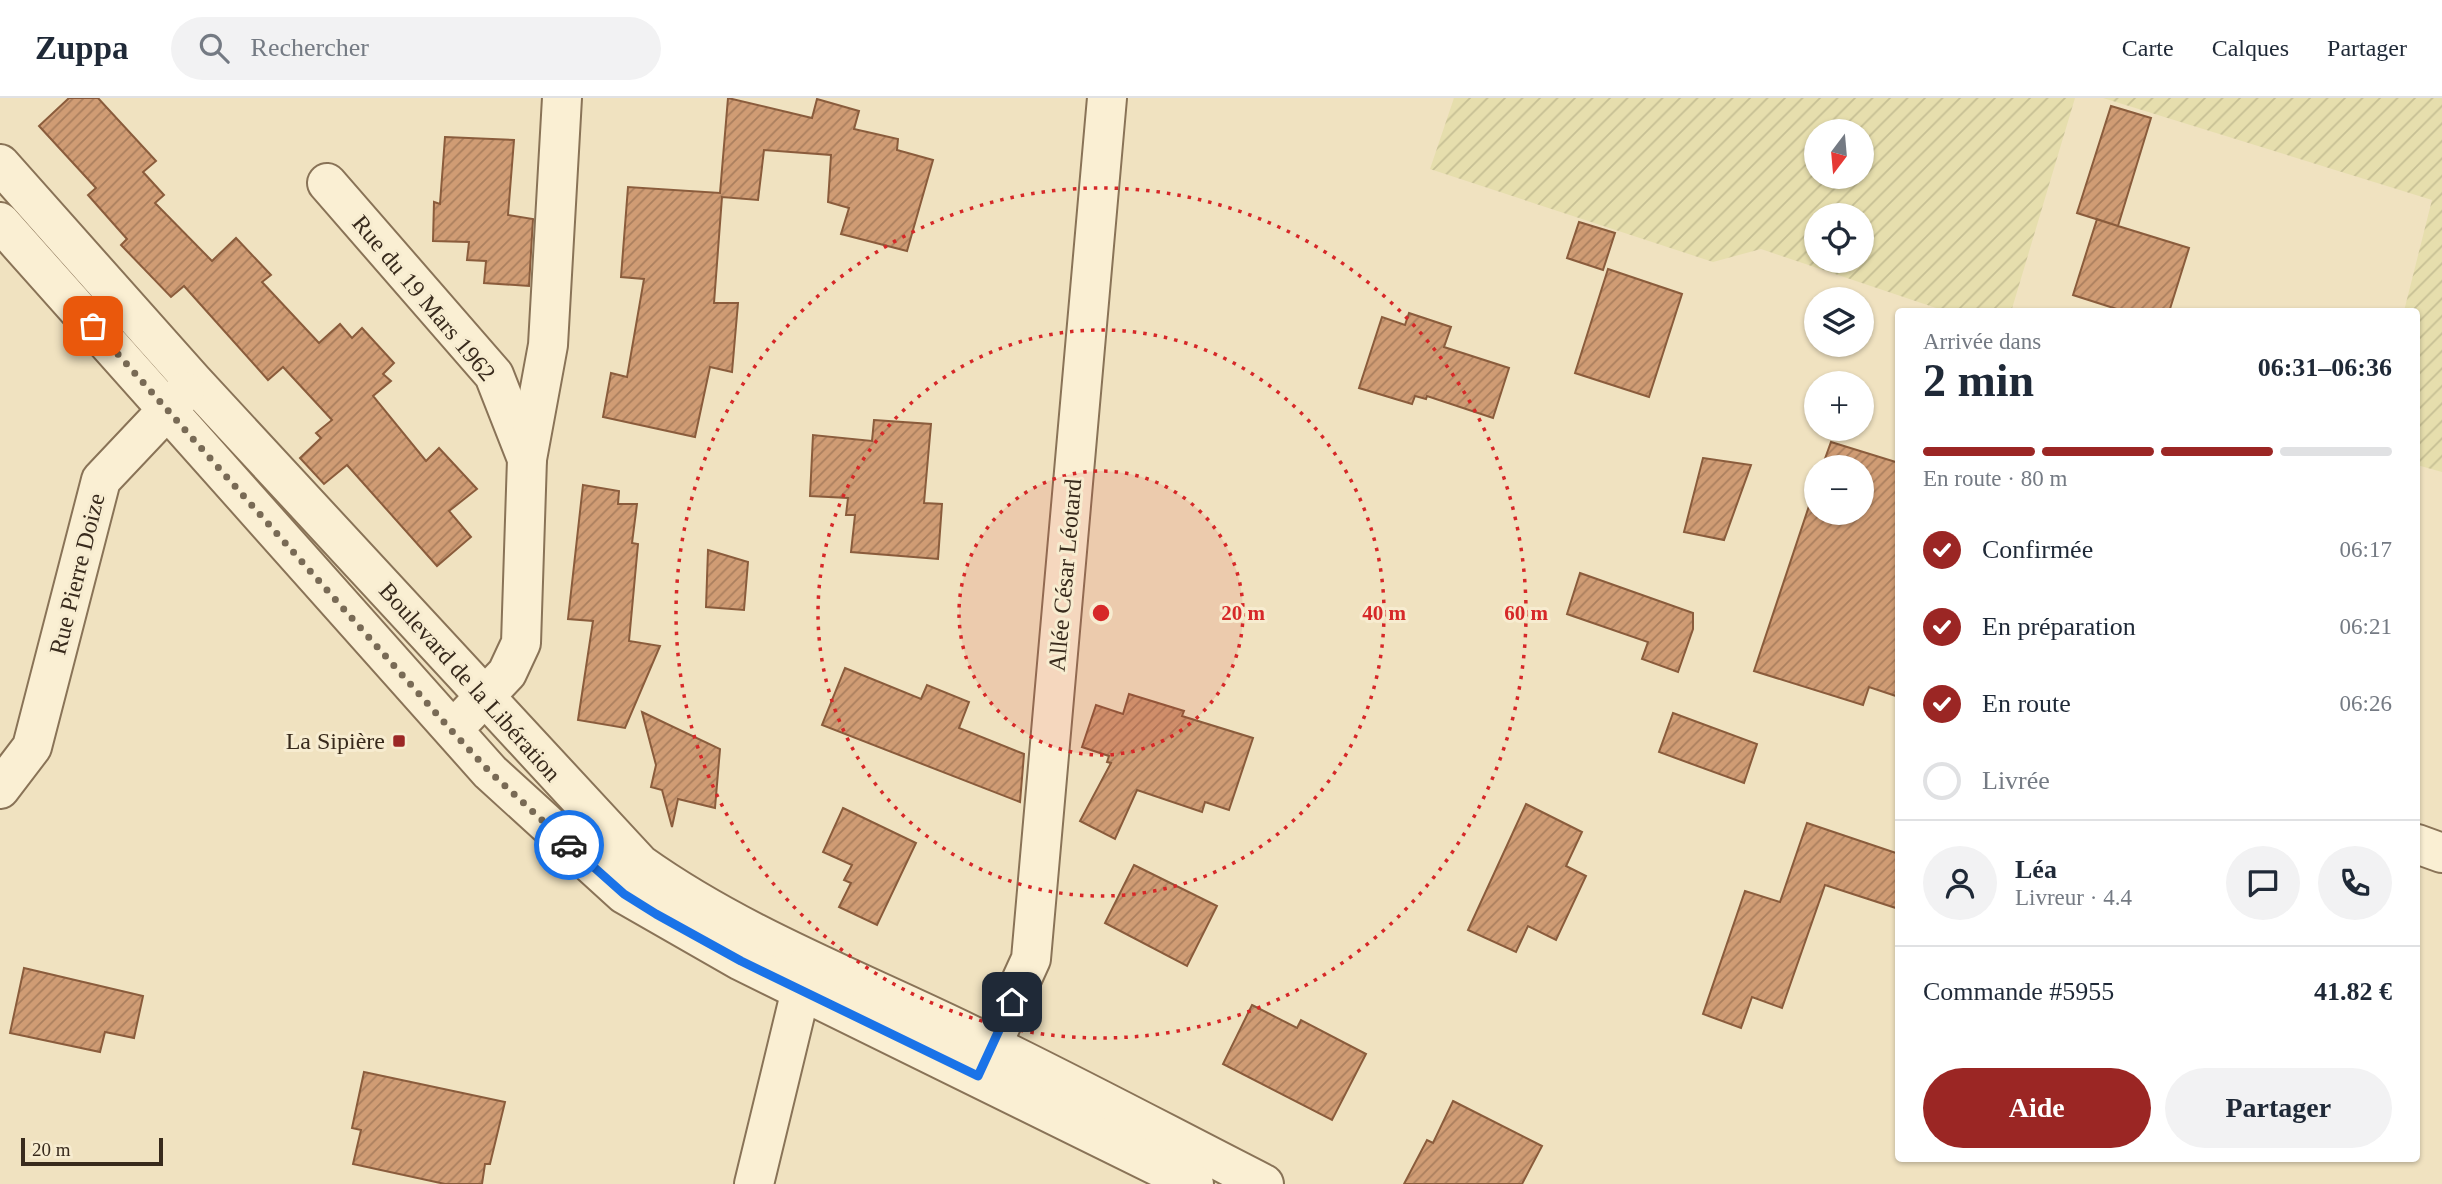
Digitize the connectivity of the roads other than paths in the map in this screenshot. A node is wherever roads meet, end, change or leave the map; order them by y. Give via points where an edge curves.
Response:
1 (562, 98) edge
2 (1107, 98) edge
3 (0, 164) edge
4 (327, 183) dead end
5 (0, 222) edge
6 (193, 381) junction
7 (167, 410) junction
8 (527, 459) junction
9 (485, 698) junction
10 (451, 730) junction
11 (0, 789) edge
12 (2420, 845) edge
13 (2442, 853) edge
14 (805, 973) junction
15 (985, 1060) junction
16 (754, 1184) edge
17 (1194, 1184) edge
18 (1264, 1184) edge

1 - 8 street via 548,345
2 - 15 street, Allée César Léotard via 1031,959
3 - 6 street, Boulevard de la Libération
4 - 8 street, Rue du 19 Mars 1962 via 494,375
5 - 7 street, Boulevard de la Libération
6 - 7 street, Rue Pierre Doize
6 - 9 street, Boulevard de la Libération
7 - 10 street, Boulevard de la Libération
7 - 11 street, Rue Pierre Doize via 101,480 32,747
8 - 9 street, Rue du 19 Mars 1962 via 521,643 507,673
9 - 10 street, Rue du 19 Mars 1962
9 - 14 street, Boulevard de la Libération via 640,864
10 - 14 street, Boulevard de la Libération via 490,772 624,894 741,961
12 - 13 street
14 - 15 street, Boulevard de la Libération
14 - 16 street
15 - 17 street, Boulevard de la Libération
15 - 18 street, Boulevard de la Libération

